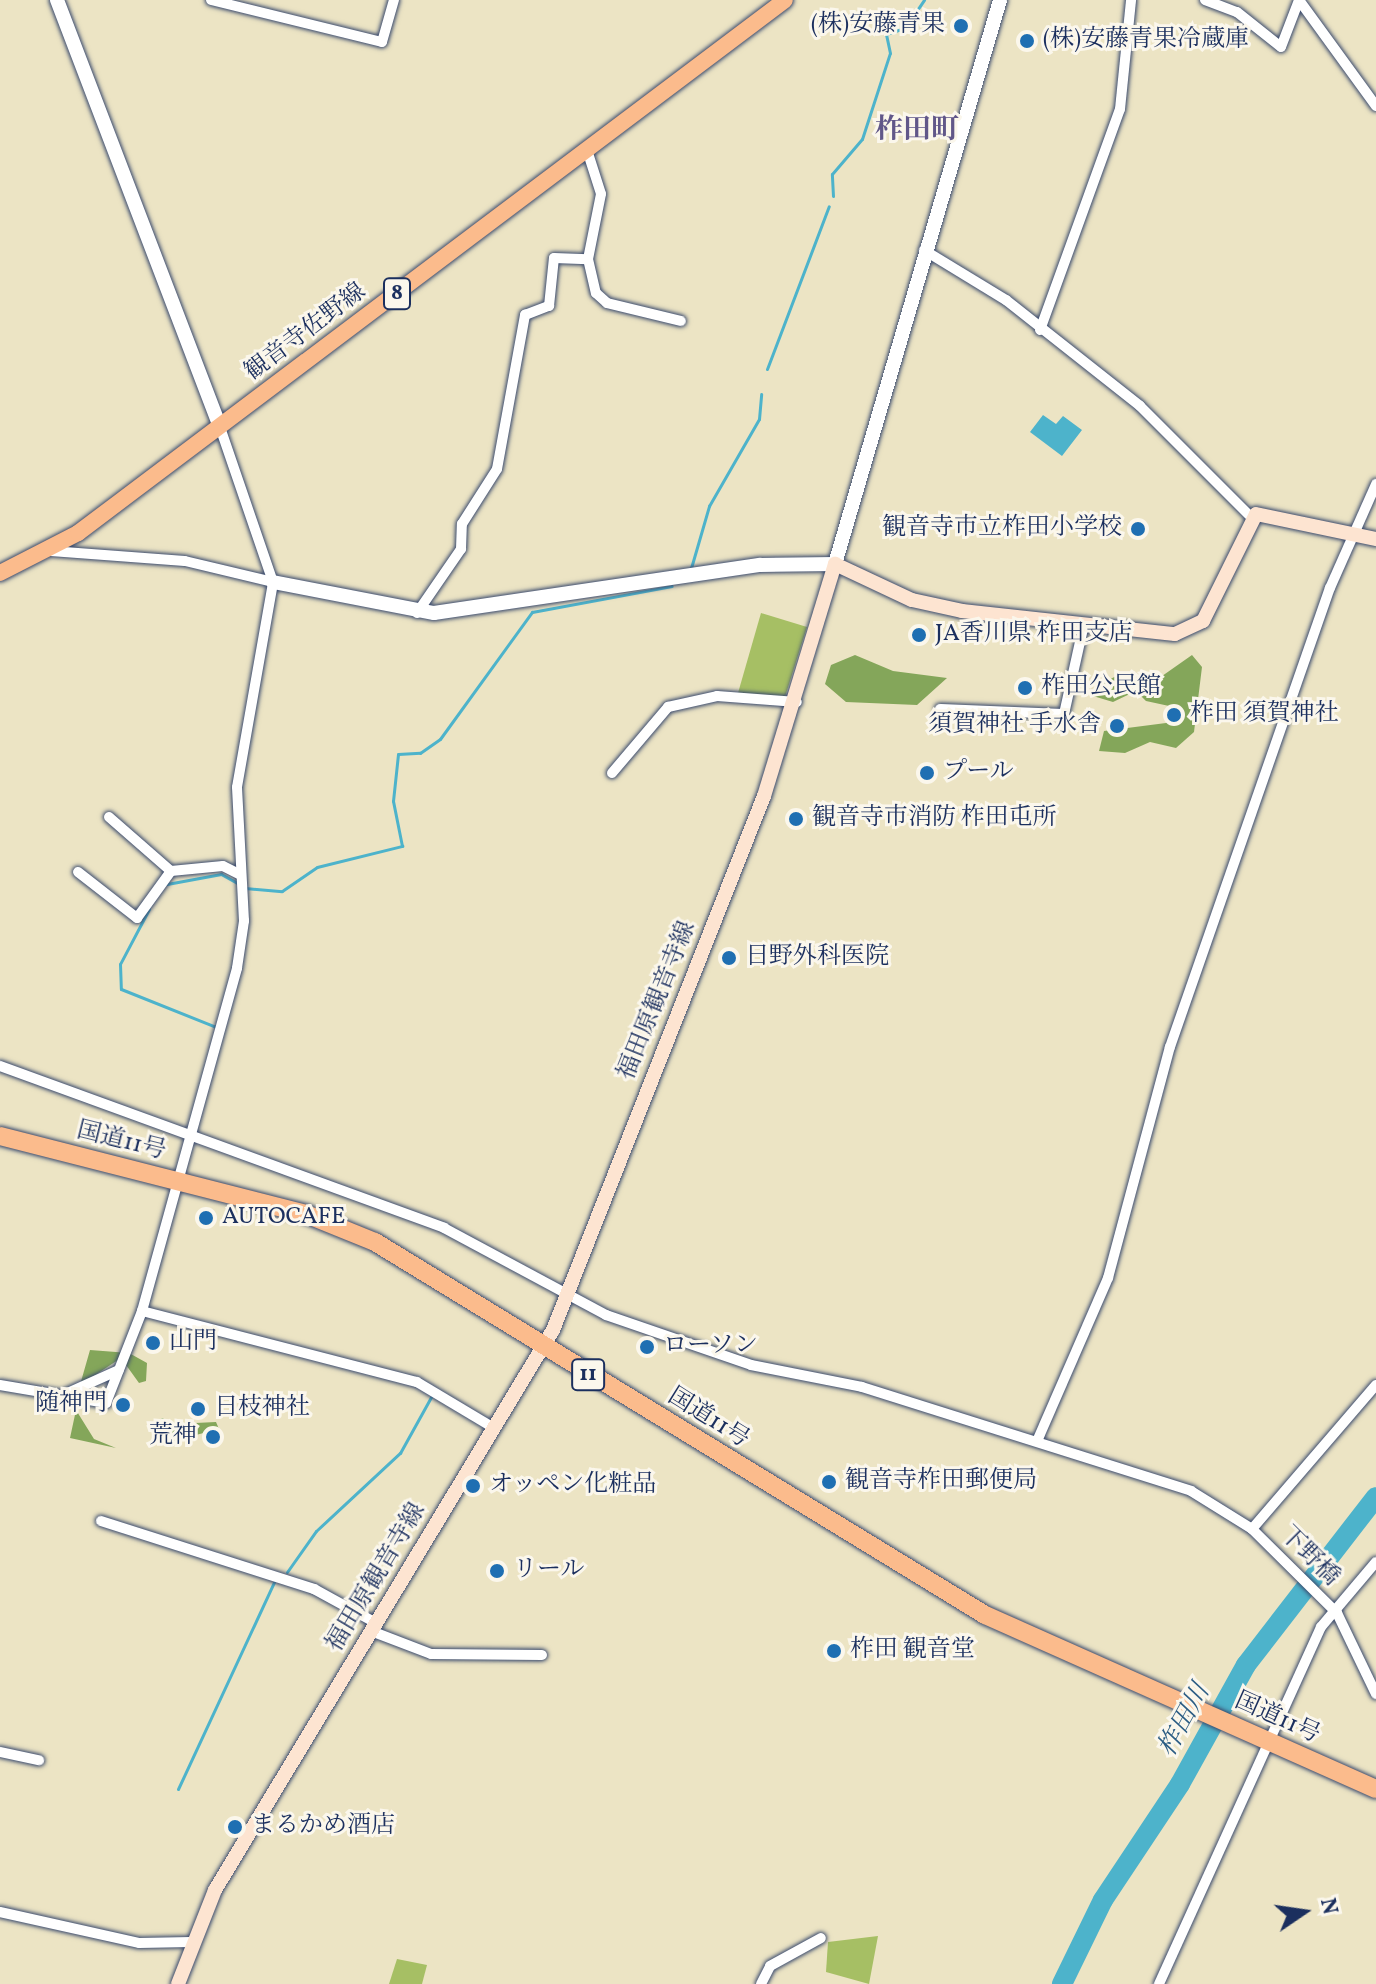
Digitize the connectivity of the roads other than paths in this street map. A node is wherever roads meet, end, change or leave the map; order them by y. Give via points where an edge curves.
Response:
1 (57, 0) edge
2 (211, 0) edge
3 (394, 0) edge
4 (1000, 0) edge
5 (1131, 0) edge
6 (1205, 0) edge
7 (780, 2) edge
8 (1376, 106) edge
9 (587, 150) junction
10 (922, 249) junction
11 (588, 259) junction
12 (681, 321) dead end
13 (1040, 330) junction
14 (220, 427) junction
15 (1376, 484) edge
16 (1252, 518) junction
17 (1352, 531) junction
18 (1376, 539) edge
19 (51, 551) junction
20 (835, 564) junction
21 (0, 573) edge
22 (273, 582) junction
23 (417, 613) junction
24 (1084, 624) junction
25 (797, 702) junction
26 (940, 709) dead end
27 (612, 773) dead end
28 (109, 817) dead end
29 (171, 871) junction
30 (78, 872) dead end
31 (241, 875) junction
32 (0, 1066) edge
33 (0, 1136) edge
34 (187, 1136) junction
35 (176, 1181) junction
36 (567, 1298) junction
37 (142, 1311) junction
38 (542, 1348) junction
39 (119, 1370) junction
40 (0, 1385) edge
41 (1376, 1385) edge
42 (57, 1396) junction
43 (494, 1428) junction
44 (1038, 1439) junction
45 (101, 1521) dead end
46 (1252, 1529) junction
47 (1376, 1562) edge
48 (1337, 1613) junction
49 (374, 1627) junction
50 (542, 1655) dead end
51 (1376, 1694) edge
52 (1268, 1742) junction
53 (0, 1752) edge
54 (39, 1760) dead end
55 (1376, 1789) edge
56 (0, 1912) edge
57 (821, 1938) dead end
58 (191, 1942) junction
59 (178, 1984) edge
60 (761, 1984) edge
61 (1159, 1984) edge

1 - 14 street
2 - 3 street via 382,42
4 - 10 street
5 - 13 street via 1120,109
6 - 8 street via 1237,12 1281,47 1299,0
7 - 9 main road, 観音寺佐野線 / 8
9 - 11 street via 601,194
9 - 14 main road, 観音寺佐野線 / 8
10 - 13 street
10 - 20 street
11 - 12 street via 589,279 607,303
11 - 23 street via 554,258 549,306 525,315 497,469 462,524 461,549
13 - 16 street via 1140,406 1221,495
14 - 19 main road, 観音寺佐野線 / 8
14 - 22 street
15 - 17 street
16 - 17 main road via 1262,513
16 - 24 main road via 1214,606 1194,631
17 - 18 main road
17 - 44 street via 1170,1047 1108,1278
19 - 21 main road, 観音寺佐野線 / 8
19 - 22 street via 185,561
20 - 23 street via 760,565
20 - 24 main road via 912,600
20 - 25 main road, 福田原観音寺線
22 - 23 street
22 - 31 street via 237,787
24 - 26 street via 1064,714
25 - 27 street via 717,696 668,707
25 - 36 main road, 福田原観音寺線
28 - 29 street
29 - 30 street via 137,918
29 - 31 street via 223,866
31 - 34 street via 237,968
32 - 34 street, 下野橋
33 - 35 highway, 国道11号 / 11
34 - 35 street
34 - 36 street, 下野橋 via 444,1228
35 - 37 street
35 - 38 highway, 国道11号 / 11 via 306,1214 375,1242
36 - 38 main road, 福田原観音寺線
36 - 44 street, 下野橋 via 751,1365 862,1387
37 - 39 street
37 - 43 street via 417,1382
38 - 43 main road, 福田原観音寺線
38 - 52 highway, 国道11号 / 11 via 985,1615
39 - 42 street via 84,1391
39 - 42 street via 106,1403
40 - 42 street
41 - 46 street
43 - 49 main road, 福田原観音寺線
44 - 46 street, 下野橋 via 1191,1491
45 - 49 street via 314,1589
46 - 48 street, 下野橋
47 - 48 street
48 - 51 street, 下野橋
48 - 52 street via 1321,1627
49 - 50 street via 431,1654
49 - 58 main road, 福田原観音寺線
52 - 55 highway, 国道11号 / 11
52 - 61 street
53 - 54 street
56 - 58 street via 139,1943
57 - 60 street via 770,1966
58 - 59 main road, 福田原観音寺線

